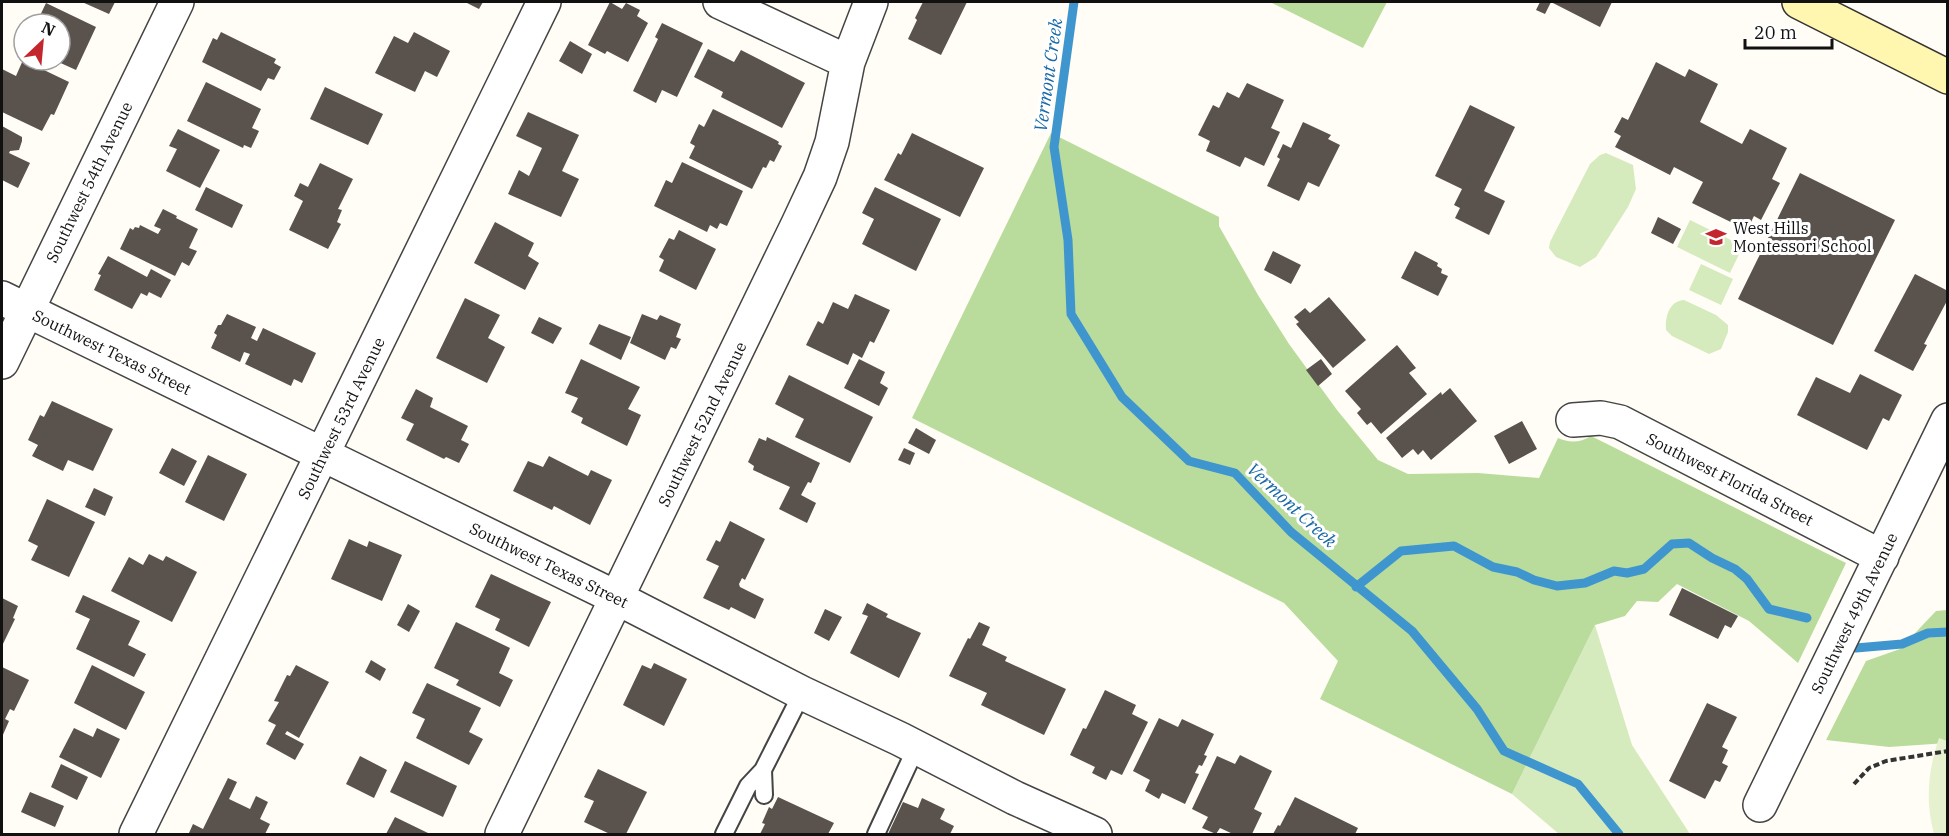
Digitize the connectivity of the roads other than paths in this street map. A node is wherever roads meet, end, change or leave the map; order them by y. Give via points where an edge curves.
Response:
1 (177, 2) edge
2 (544, 2) edge
3 (720, 2) edge
4 (871, 2) edge
5 (1798, 2) edge
6 (848, 62) junction
7 (1947, 77) edge
8 (14, 304) edge
9 (2, 362) edge
10 (1573, 420) dead end
11 (1947, 420) edge
12 (323, 455) junction
13 (1882, 557) junction
14 (617, 598) junction
15 (802, 693) junction
16 (916, 748) junction
17 (763, 770) junction
18 (764, 795) dead end
19 (1760, 805) dead end
20 (136, 834) edge
21 (502, 834) edge
22 (724, 834) edge
23 (876, 834) edge
24 (1095, 834) edge

1 - 8 street, Southwest 54th Avenue
2 - 12 street, Southwest 53rd Avenue
3 - 6 street
4 - 6 street, Southwest 52nd Avenue
5 - 7 main road
6 - 14 street, Southwest 52nd Avenue via 832,142 820,177
8 - 9 street, Southwest 54th Avenue
8 - 12 street, Southwest Texas Street
10 - 13 street, Southwest Florida Street via 1601,418 1620,422
11 - 13 street, Southwest 49th Avenue
12 - 14 street, Southwest Texas Street
12 - 20 street, Southwest 53rd Avenue
13 - 19 street, Southwest 49th Avenue
14 - 15 street, Southwest Texas Street
14 - 21 street, Southwest 52nd Avenue
15 - 16 street, Southwest Texas Street
15 - 17 lane
16 - 23 lane
16 - 24 street, Southwest Texas Street
17 - 18 lane
17 - 22 lane via 748,786

